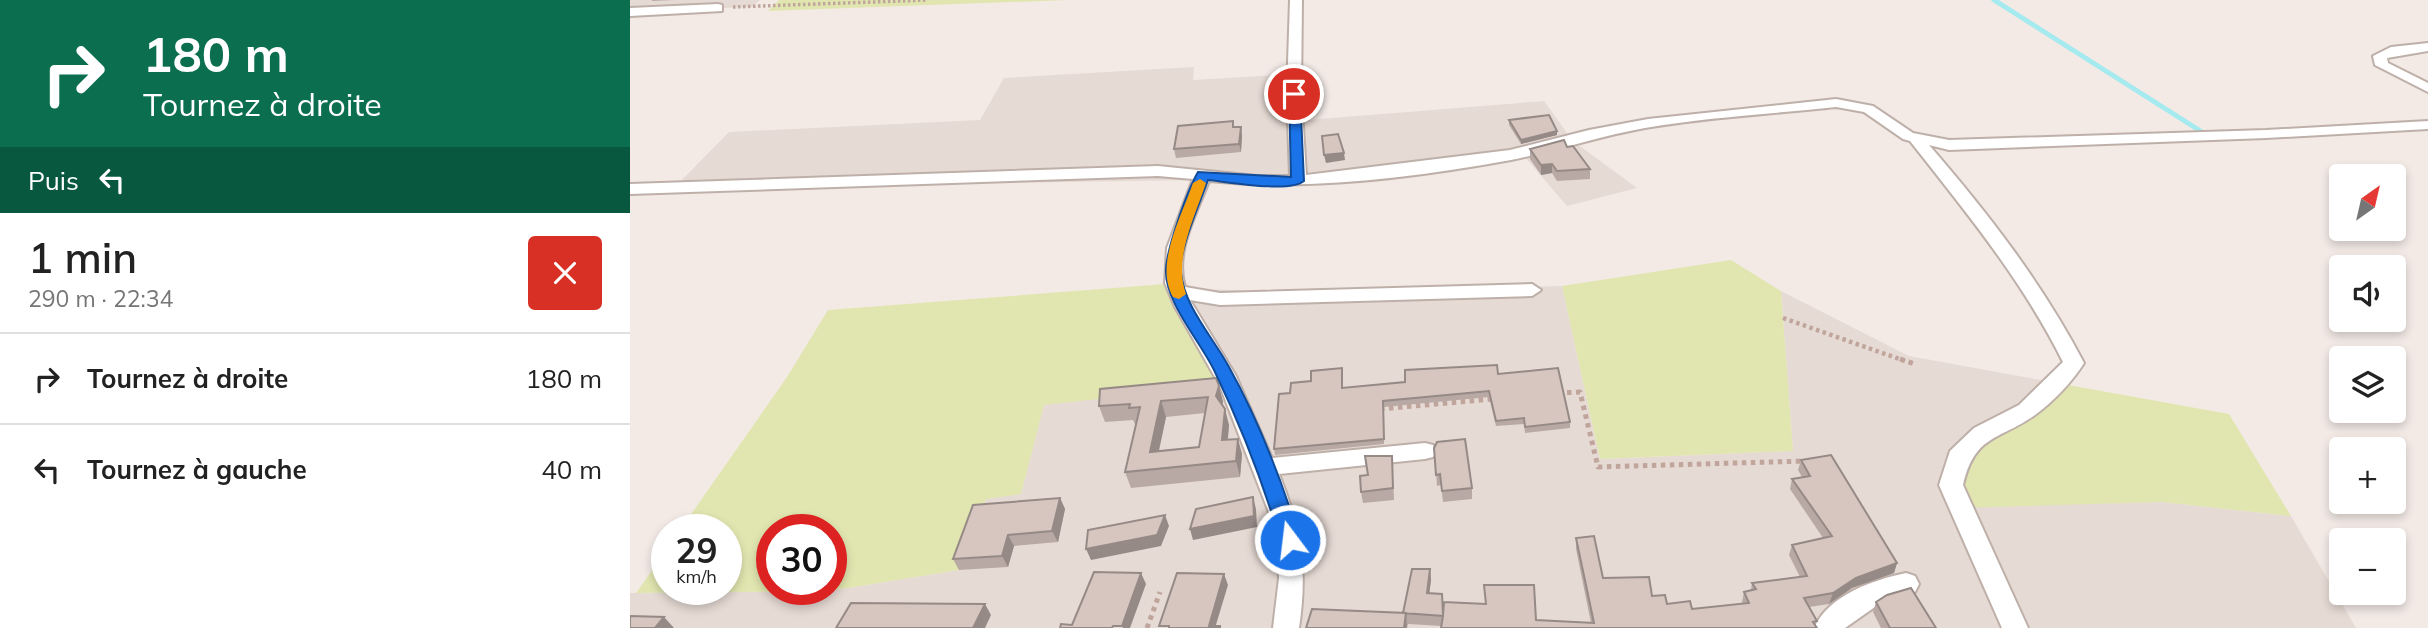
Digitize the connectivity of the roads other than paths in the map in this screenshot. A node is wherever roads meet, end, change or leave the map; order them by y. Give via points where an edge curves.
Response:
1 (697, 0) edge
2 (1296, 0) edge
3 (718, 8) road end
4 (685, 10) junction
5 (630, 12) edge
6 (2428, 47) edge
7 (2428, 88) edge
8 (2428, 125) edge
9 (1916, 139) junction
10 (1203, 175) junction
11 (1298, 181) junction
12 (630, 189) edge
13 (1532, 290) dead end
14 (1178, 292) junction
15 (1425, 451) dead end
16 (1264, 467) junction
17 (1906, 584) dead end
18 (1286, 628) edge
19 (1827, 628) edge
20 (2015, 628) edge

1 - 4 street
2 - 11 street
3 - 4 street
4 - 5 street
6 - 7 street via 2380,55 2382,65
8 - 9 street via 1959,146
9 - 11 street via 1868,109 1828,104 1630,125 1519,154
9 - 20 street via 2010,254 2074,363 2027,410 1982,434 1958,457 1951,485
10 - 11 street
10 - 12 street via 1143,171
10 - 14 street via 1174,260
13 - 14 street via 1220,299
14 - 16 street via 1229,382
15 - 16 street
16 - 18 street via 1291,550 1293,581
17 - 19 street via 1876,590 1848,607

